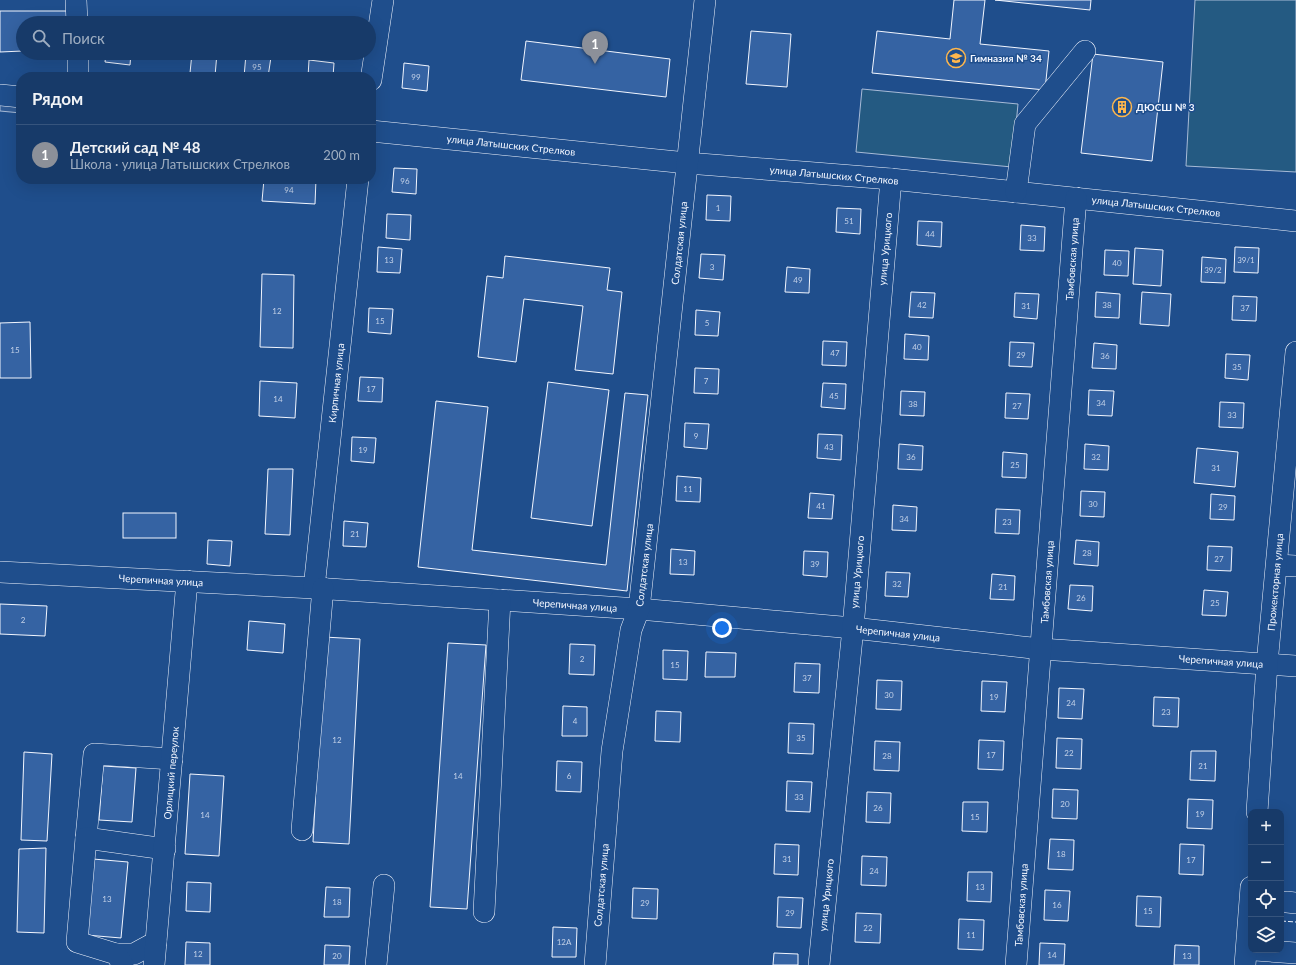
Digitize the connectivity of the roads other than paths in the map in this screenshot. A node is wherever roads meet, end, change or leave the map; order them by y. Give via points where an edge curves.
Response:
1 (76, 0) edge
2 (383, 0) edge
3 (705, 0) edge
4 (77, 16) edge
5 (376, 47) edge
6 (1085, 51) dead end
7 (78, 60) edge
8 (374, 60) edge
9 (78, 72) edge
10 (372, 72) edge
11 (0, 95) edge
12 (16, 97) edge
13 (376, 132) edge
14 (687, 163) junction
15 (891, 179) junction
16 (358, 184) edge
17 (1016, 192) junction
18 (1076, 198) junction
19 (1296, 221) edge
20 (1296, 352) edge
21 (1292, 440) edge
22 (1286, 565) edge
23 (0, 572) edge
24 (187, 581) junction
25 (318, 588) junction
26 (500, 600) junction
27 (639, 609) junction
28 (853, 628) junction
29 (1041, 649) junction
30 (1267, 664) junction
31 (1296, 666) edge
32 (172, 759) junction
33 (1257, 809) edge
34 (302, 830) dead end
35 (86, 838) junction
36 (164, 849) junction
37 (384, 885) dead end
38 (484, 912) dead end
39 (1250, 917) edge
40 (156, 942) junction
41 (1296, 953) edge
42 (1249, 954) edge
43 (119, 960) edge
44 (154, 965) edge
45 (376, 965) edge
46 (595, 965) edge
47 (819, 965) edge
48 (1016, 965) edge

1 - 4 street
2 - 5 street
3 - 14 street, Солдатская улица
6 - 17 street via 1025,124
7 - 9 street
8 - 10 street
11 - 12 street
13 - 14 street, улица Латышских Стрелков
14 - 15 street, улица Латышских Стрелков
14 - 27 street, Солдатская улица
15 - 17 street, улица Латышских Стрелков
15 - 28 street, улица Урицкого
16 - 25 street, Кирпичная улица
17 - 18 street, улица Латышских Стрелков
18 - 19 street, улица Латышских Стрелков
18 - 29 street, Тамбовская улица
20 - 21 street, Прожекторная улица
21 - 22 street, Прожекторная улица
22 - 30 street, Прожекторная улица
23 - 24 street, Черепичная улица
24 - 25 street, Черепичная улица
24 - 32 street, Орлицкий переулок
25 - 26 street, Черепичная улица
25 - 34 street
26 - 27 street, Черепичная улица
26 - 38 street
27 - 28 street, Черепичная улица
27 - 46 street, Солдатская улица via 631,630 612,752
28 - 29 street, Черепичная улица
28 - 47 street, улица Урицкого
29 - 30 street, Черепичная улица
29 - 48 street, Тамбовская улица
30 - 31 street, Черепичная улица
30 - 33 street, Прожекторная улица
32 - 35 street via 94,754
32 - 36 street, Орлицкий переулок
35 - 36 street
35 - 43 street via 78,942
36 - 40 street, Орлицкий переулок
37 - 45 street
39 - 42 street
40 - 43 street
40 - 44 street, Орлицкий переулок
41 - 42 street

